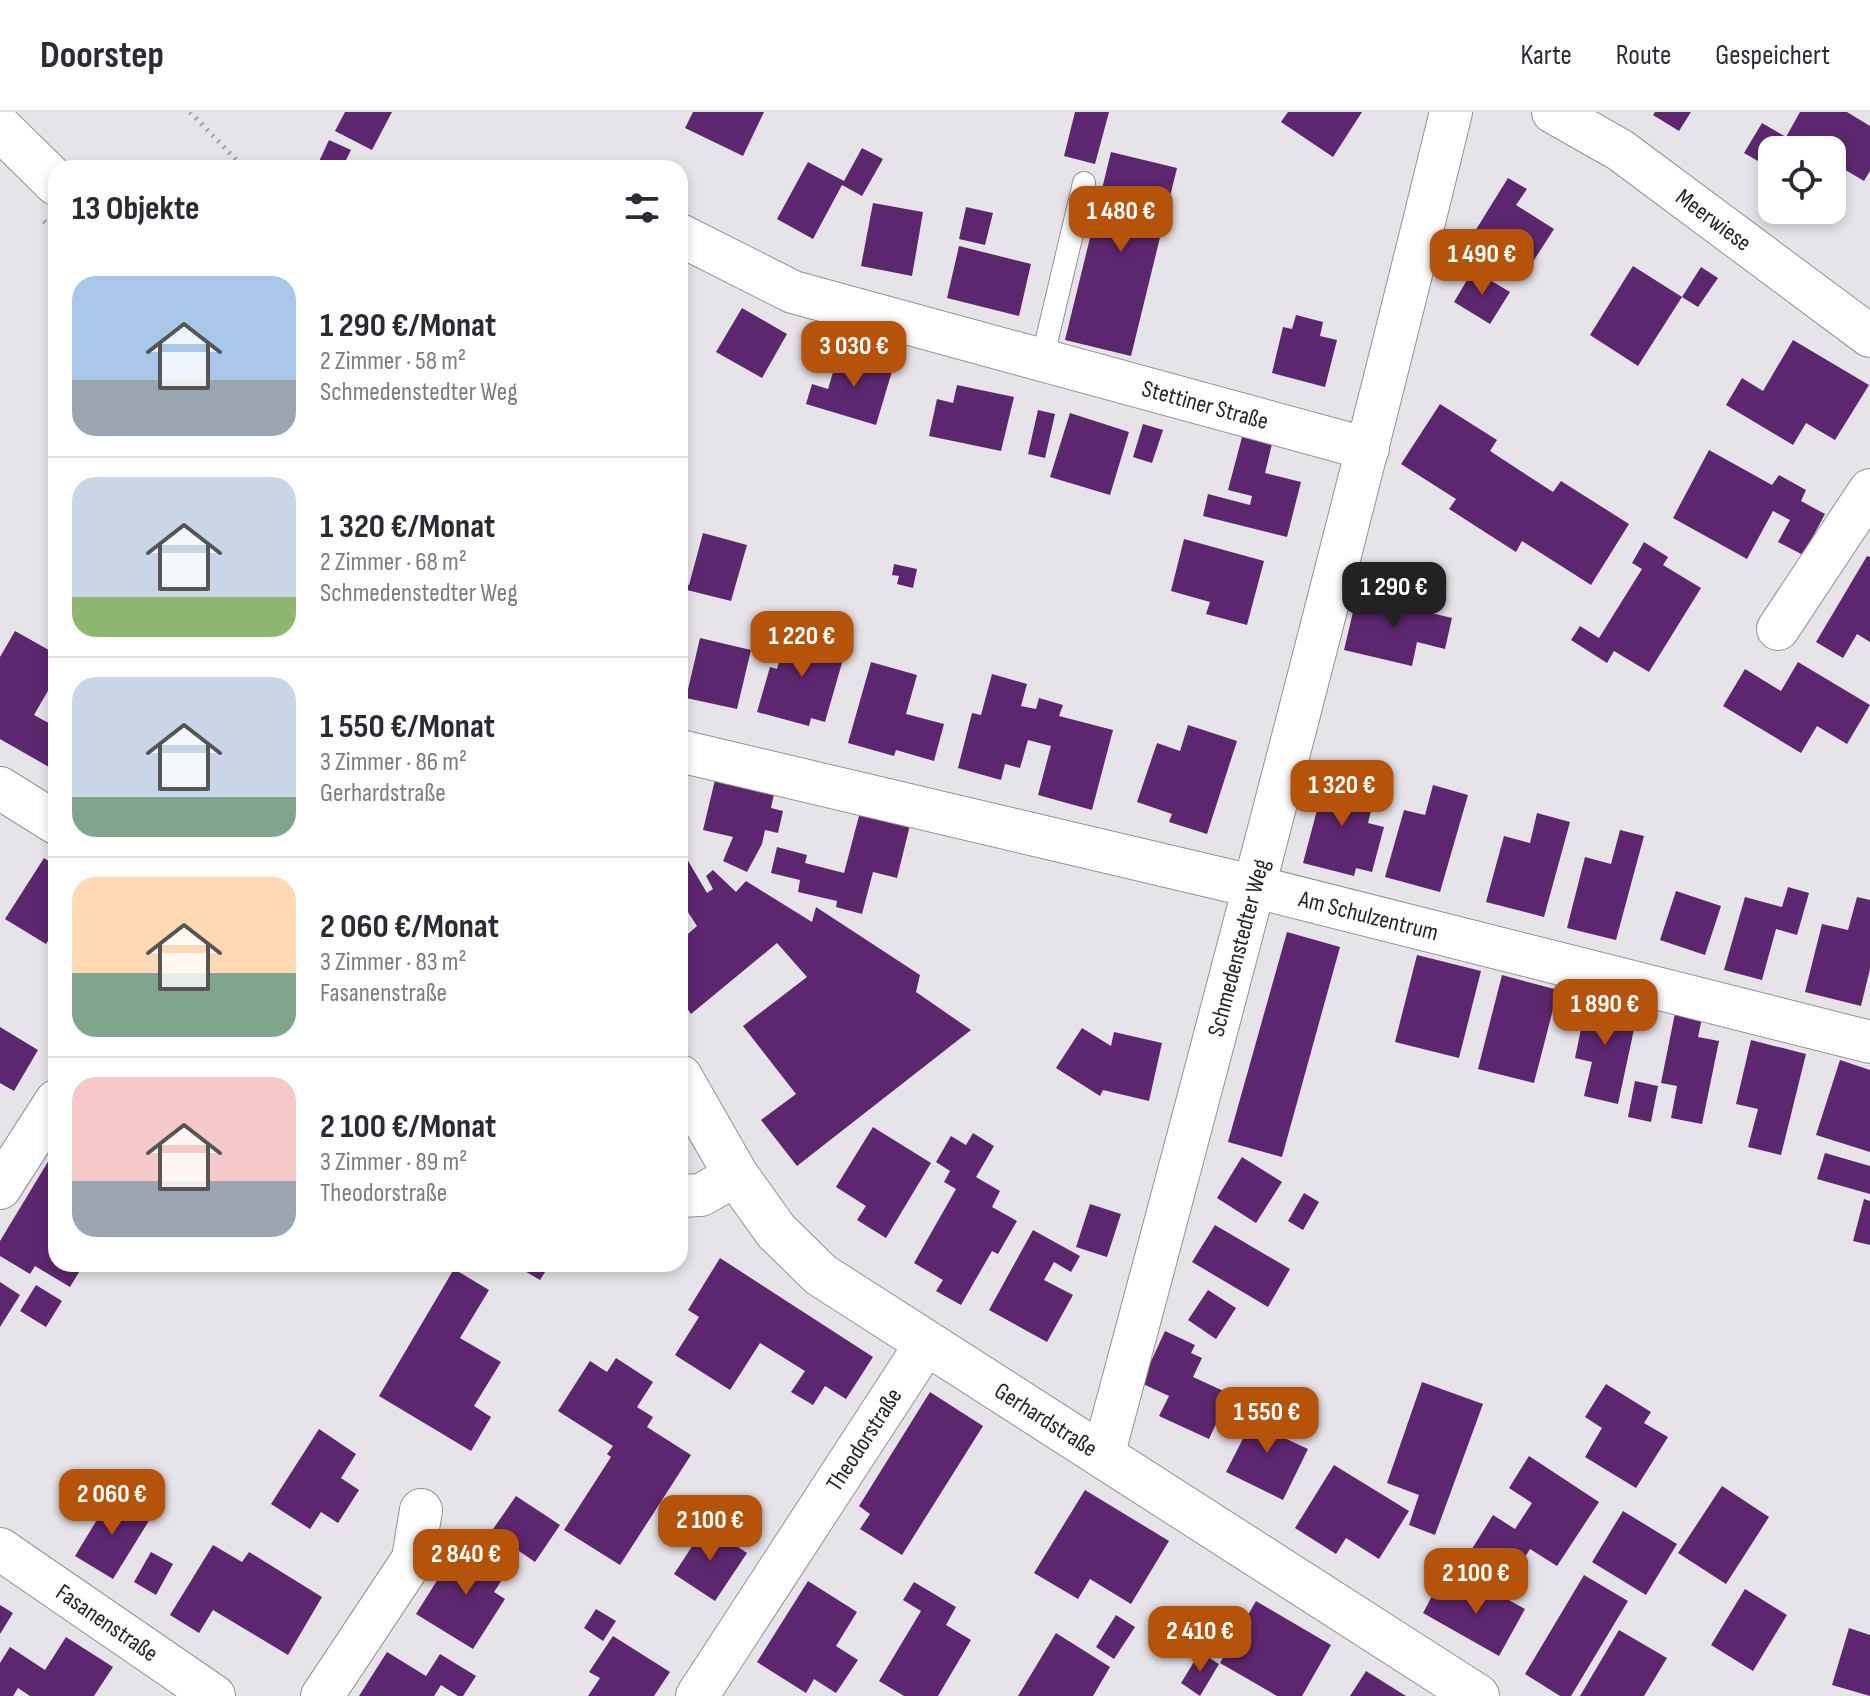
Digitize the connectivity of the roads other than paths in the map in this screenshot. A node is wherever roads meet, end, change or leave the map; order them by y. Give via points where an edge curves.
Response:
1 (1451, 112) edge
2 (1553, 112) edge
3 (0, 128) edge
4 (48, 175) edge
5 (1084, 183) dead end
6 (688, 239) edge
7 (1870, 336) edge
8 (1042, 360) junction
9 (1368, 449) junction
10 (1870, 490) edge
11 (1778, 629) dead end
12 (688, 753) edge
13 (0, 788) edge
14 (48, 818) edge
15 (1256, 887) junction
16 (1870, 1042) edge
17 (688, 1091) edge
18 (48, 1113) edge
19 (736, 1175) junction
20 (0, 1188) edge
21 (688, 1196) edge
22 (926, 1344) junction
23 (1103, 1456) junction
24 (421, 1510) dead end
25 (0, 1549) edge
26 (214, 1696) edge
27 (322, 1696) edge
28 (697, 1696) edge
29 (1477, 1696) edge

1 - 9 street, Schmedenstedter Weg
2 - 7 street, Meerwiese via 1620,150
3 - 4 main road
5 - 8 lane
6 - 8 street, Stettiner Straße via 793,292
8 - 9 street, Stettiner Straße
9 - 15 street, Schmedenstedter Weg
10 - 11 street
12 - 15 street, Am Schulzentrum
13 - 14 street
15 - 16 street, Am Schulzentrum
15 - 23 street, Schmedenstedter Weg
17 - 19 main road, Gerhardstraße
18 - 20 street
19 - 21 street via 701,1195
19 - 22 main road, Gerhardstraße via 776,1231 821,1275
22 - 23 main road, Gerhardstraße
22 - 28 street, Theodorstraße
23 - 29 main road, Gerhardstraße
24 - 27 street via 413,1559
25 - 26 street, Fasanenstraße

